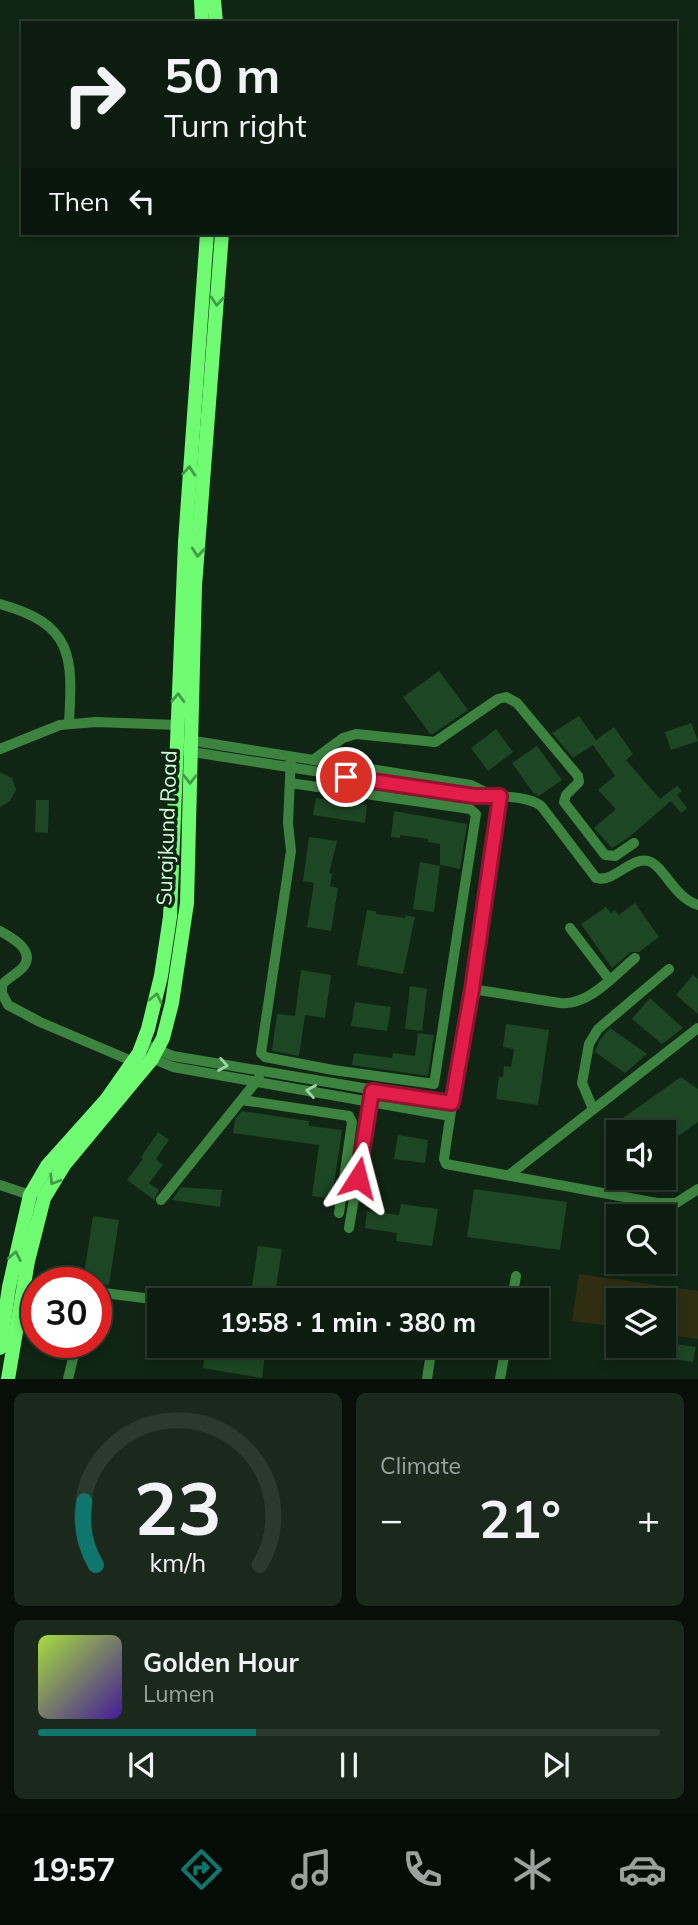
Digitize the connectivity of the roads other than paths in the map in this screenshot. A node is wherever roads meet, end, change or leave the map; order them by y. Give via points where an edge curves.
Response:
1 (201, 0) edge
2 (215, 0) edge
3 (202, 21) edge
4 (216, 21) edge
5 (207, 235) edge
6 (222, 235) edge
7 (0, 604) edge
8 (69, 723) junction
9 (182, 741) junction
10 (0, 749) edge
11 (291, 757) junction
12 (313, 761) junction
13 (291, 768) junction
14 (290, 783) junction
15 (497, 796) junction
16 (634, 843) dead end
17 (697, 904) edge
18 (570, 928) dead end
19 (0, 931) edge
20 (635, 958) dead end
21 (669, 969) dead end
22 (609, 979) junction
23 (472, 989) junction
24 (698, 1028) edge
25 (145, 1053) junction
26 (333, 1070) junction
27 (260, 1077) junction
28 (328, 1084) junction
29 (371, 1096) junction
30 (343, 1097) junction
31 (242, 1100) junction
32 (452, 1103) junction
33 (593, 1109) junction
34 (340, 1114) junction
35 (450, 1116) junction
36 (509, 1175) junction
37 (0, 1185) edge
38 (698, 1189) edge
39 (30, 1195) junction
40 (161, 1200) dead end
41 (339, 1213) dead end
42 (349, 1228) dead end
43 (516, 1276) dead end
44 (5, 1287) edge
45 (514, 1288) edge
46 (112, 1294) edge
47 (147, 1298) edge
48 (0, 1348) edge
49 (73, 1358) edge
50 (430, 1358) edge
51 (504, 1358) edge
52 (6, 1372) edge
53 (68, 1379) edge
54 (427, 1379) edge
55 (500, 1379) edge

1 - 3 main road
2 - 4 main road
9 -> 5 main road, Surajkund Road via 185,542
6 -> 9 main road, Surajkund Road
7 - 8 street via 39,620 64,642 70,669
8 - 9 street
8 - 10 street
9 - 11 street
9 - 13 street
9 - 25 main road, Surajkund Road via 170,917
11 - 12 street
11 - 13 street
12 - 15 street via 471,785
12 - 16 street via 343,738 356,734 435,742 506,697 517,703 578,776 579,782 564,802 606,855 615,856
13 - 14 street
13 - 15 street
14 - 26 street via 291,851 261,1053
14 - 26 street via 470,809 476,814 435,1083
15 - 17 street via 539,804 596,878 604,880 649,861 683,899
15 - 23 street
18 - 22 street
19 - 25 street via 20,944 26,958 25,965 2,985 8,1005 40,1022
20 - 22 street
21 - 33 street via 591,1038 582,1083
22 - 23 street via 585,999 567,1004
23 - 32 street
24 - 33 street
25 - 27 street
25 - 39 main road, Surajkund Road via 47,1166
25 -> 52 main road, Surajkund Road via 44,1198
26 - 28 street
27 - 28 street
30 -> 27 street
27 - 31 street
28 - 29 street
29 - 30 street
29 - 32 street
29 - 35 street
29 - 42 street
30 - 34 street
31 - 34 street
31 - 40 street
32 - 35 street
33 - 36 street
34 - 41 street via 352,1122
35 - 36 street via 446,1164
36 - 38 street via 665,1204 681,1201
37 - 39 street
44 -> 39 main road, Surajkund Road
43 - 45 street
44 - 48 main road, Surajkund Road
46 - 47 street
49 - 53 street
50 - 54 street
51 - 55 street

